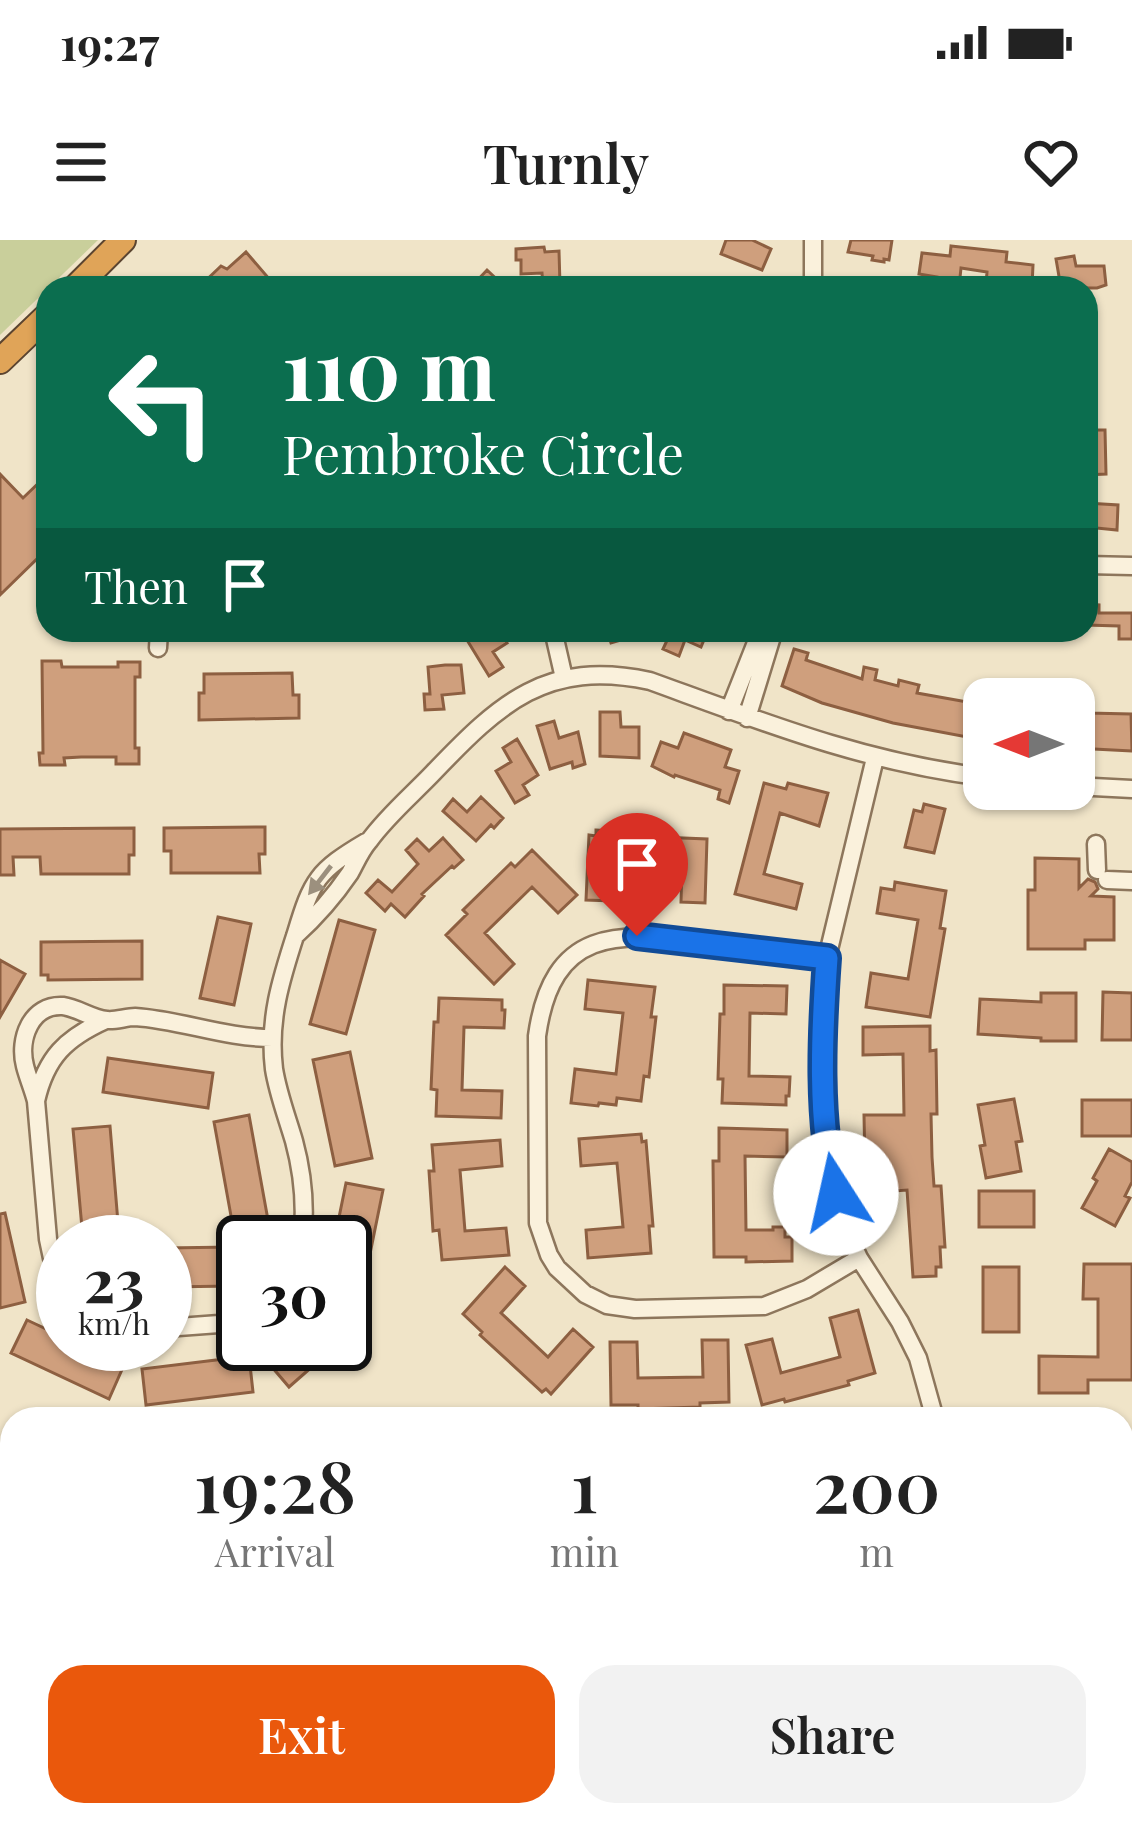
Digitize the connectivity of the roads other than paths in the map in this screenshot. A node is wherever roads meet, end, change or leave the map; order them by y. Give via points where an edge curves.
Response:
1 (123, 240) edge
2 (813, 240) edge
3 (87, 276) edge
4 (813, 276) edge
5 (36, 329) edge
6 (0, 361) edge
7 (1098, 566) edge
8 (1132, 566) edge
9 (556, 642) edge
10 (756, 642) edge
11 (770, 642) edge
12 (564, 678) junction
13 (729, 711) junction
14 (748, 718) junction
15 (875, 758) junction
16 (963, 773) edge
17 (1095, 787) edge
18 (1132, 788) edge
19 (1096, 844) dead end
20 (1132, 881) edge
21 (827, 958) junction
22 (106, 1020) junction
23 (272, 1039) junction
24 (36, 1101) junction
25 (46, 1215) edge
26 (302, 1215) edge
27 (859, 1258) junction
28 (931, 1407) edge

1 - 3 highway
2 - 4 street
5 - 6 highway
7 - 8 street
9 - 12 street
10 - 13 street
11 - 14 street
12 - 13 street via 638,678
12 - 23 street via 483,721 368,842 295,936
13 - 14 street
14 - 15 street
15 - 16 street
15 - 21 street
17 - 18 street
19 - 20 street via 1102,875
21 - 27 street via 826,1136
21 - 27 street via 637,936 602,940 574,956 550,985 539,1022 538,1223 570,1283 607,1305 635,1309 764,1306
22 - 23 street
22 - 24 street via 59,1051
22 - 24 street via 64,1006 34,1017 23,1047
23 - 26 street via 302,1176
24 - 25 street
27 - 28 street via 900,1322

